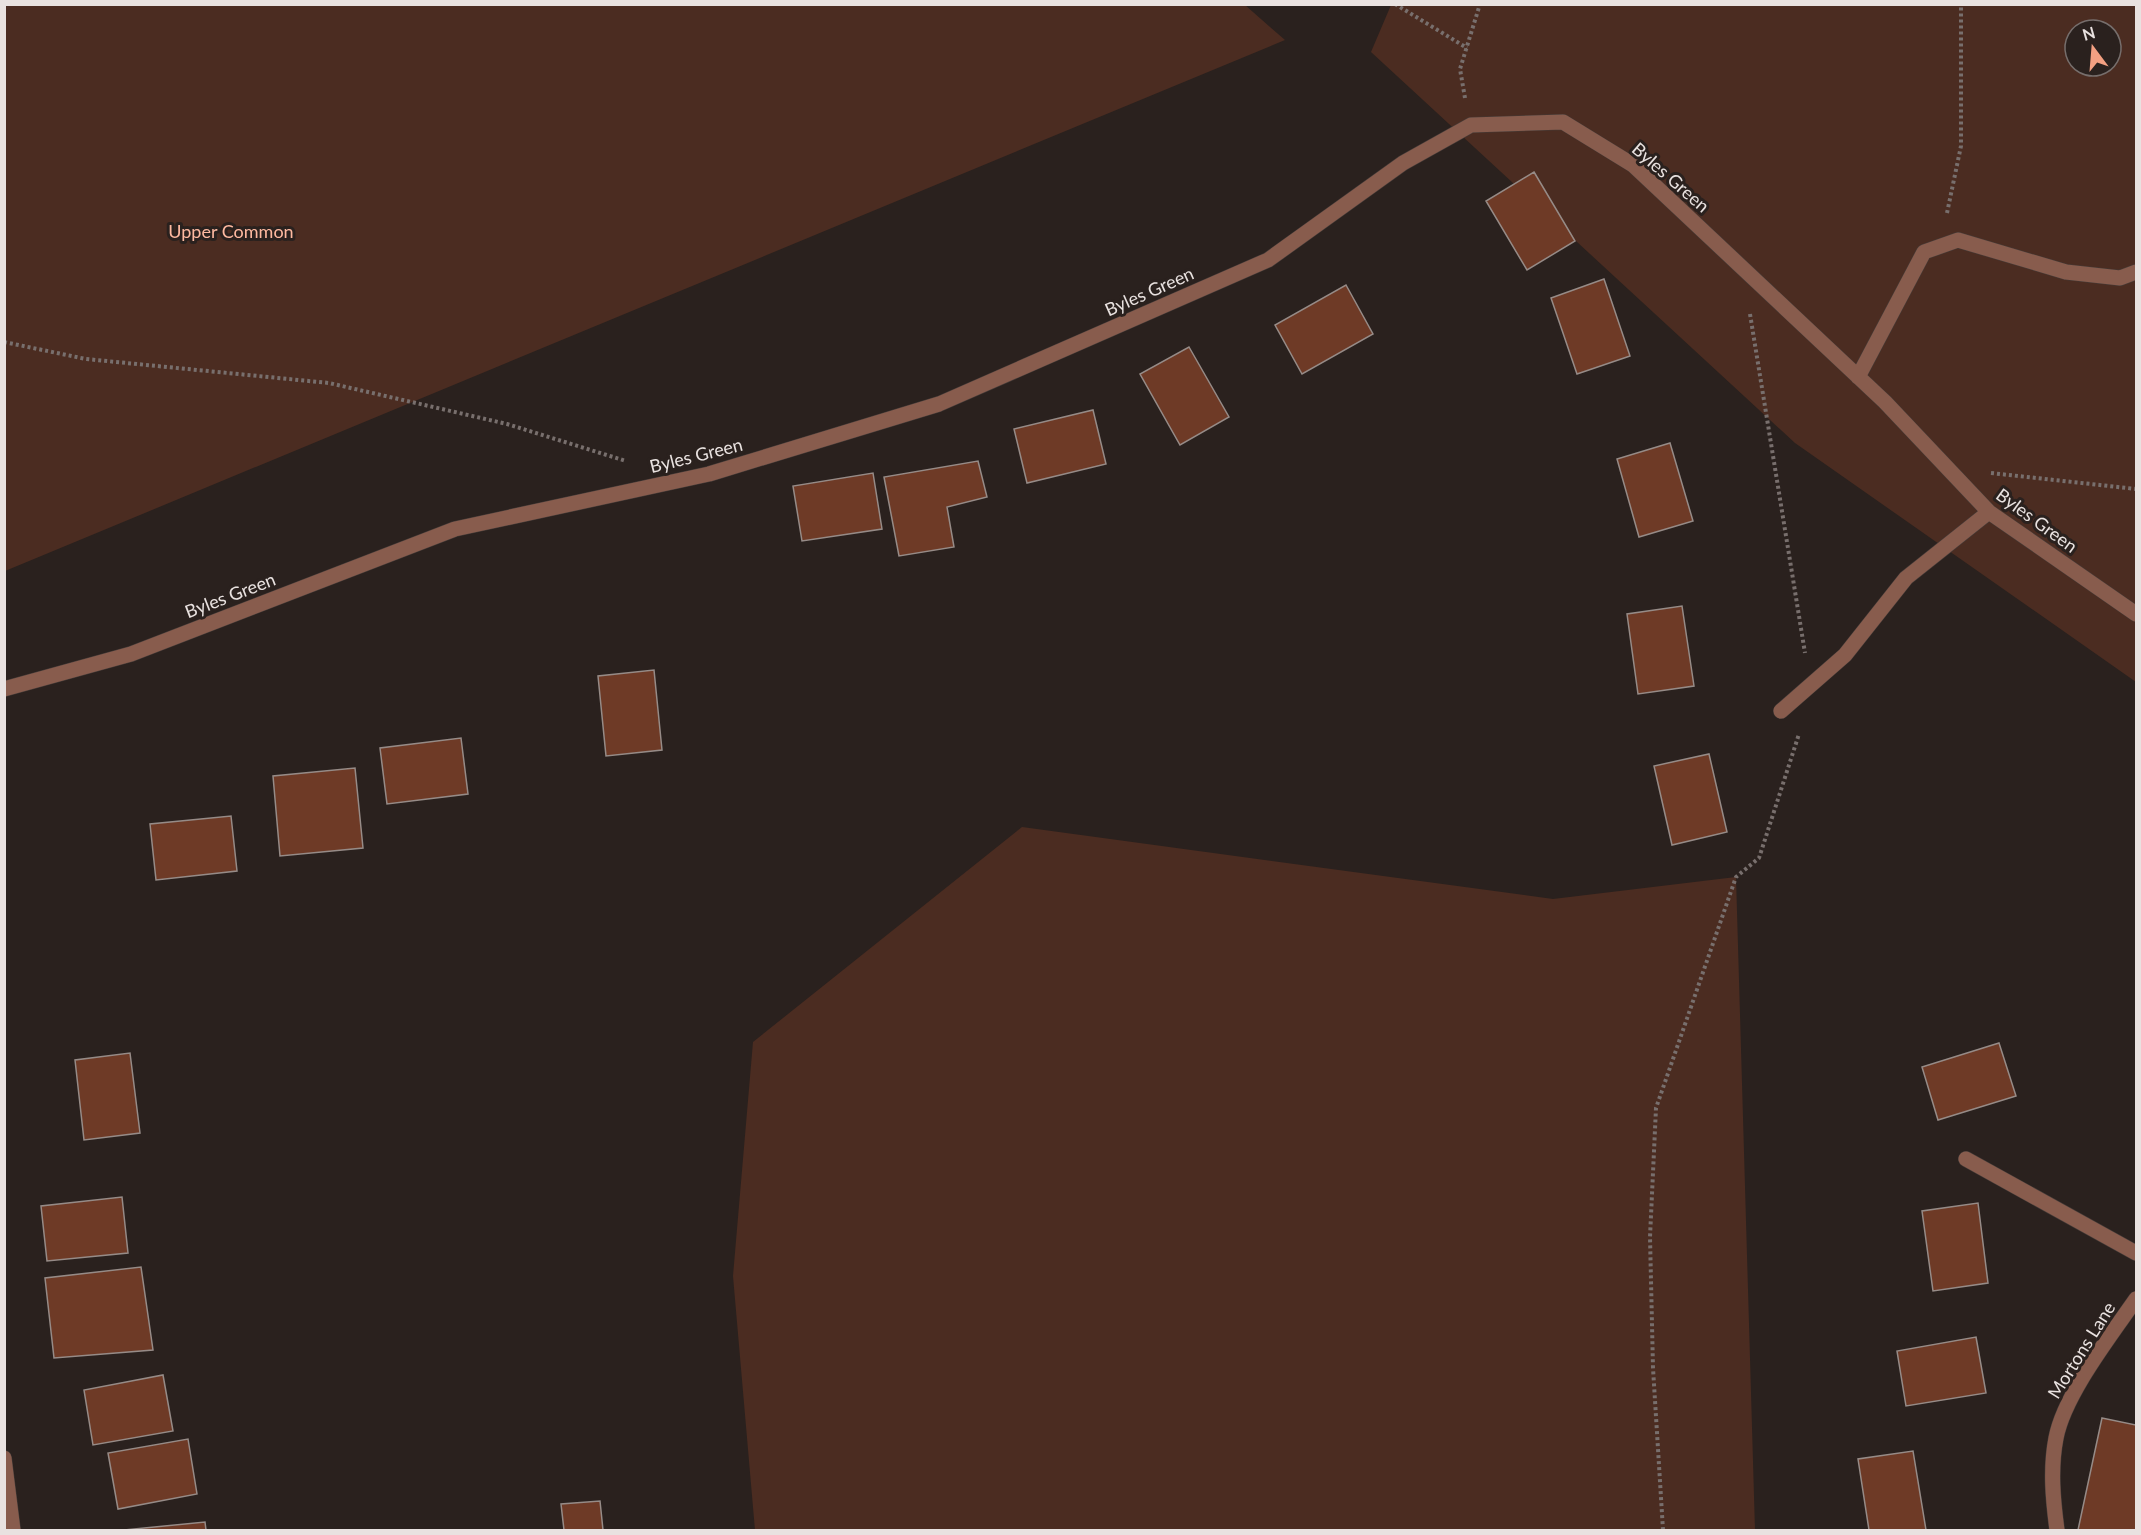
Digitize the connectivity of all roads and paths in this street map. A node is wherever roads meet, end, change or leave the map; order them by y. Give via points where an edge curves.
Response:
1 (1395, 4) edge
2 (1480, 4) edge
3 (1961, 4) edge
4 (1467, 48) junction
5 (1471, 125) junction
6 (1924, 252) junction
7 (1743, 268) junction
8 (2136, 272) edge
9 (4, 342) edge
10 (1858, 377) junction
11 (629, 462) dead end
12 (1947, 467) junction
13 (2136, 489) edge
14 (1989, 512) junction
15 (2136, 614) edge
16 (1810, 686) junction
17 (4, 689) edge
18 (1781, 711) dead end
19 (1966, 1159) dead end
20 (2136, 1253) edge
21 (2136, 1299) edge
22 (4, 1458) edge
23 (13, 1530) edge
24 (1663, 1530) edge
25 (2058, 1530) edge

1 - 4 path
2 - 4 path
3 - 6 path via 1961,146 1946,219
4 - 5 path via 1460,69
5 - 7 street, Byles Green via 1563,122 1633,165
5 - 17 street, Byles Green via 1403,163 1268,260 939,404 709,474 455,529 131,654
6 - 8 street via 1958,240 2066,272 2120,278
6 - 10 street
7 - 10 street, Byles Green
7 - 16 path
9 - 11 path via 86,359 329,383 507,424
10 - 12 street, Byles Green
12 - 13 path
12 - 14 street, Byles Green
14 - 15 street, Byles Green
14 - 16 street via 1906,578 1845,655
16 - 18 street
16 - 24 path via 1802,725 1758,858 1736,877 1656,1107 1650,1237
19 - 20 street
21 - 25 street, Mortons Lane via 2093,1361 2056,1437 2053,1467
22 - 23 street

